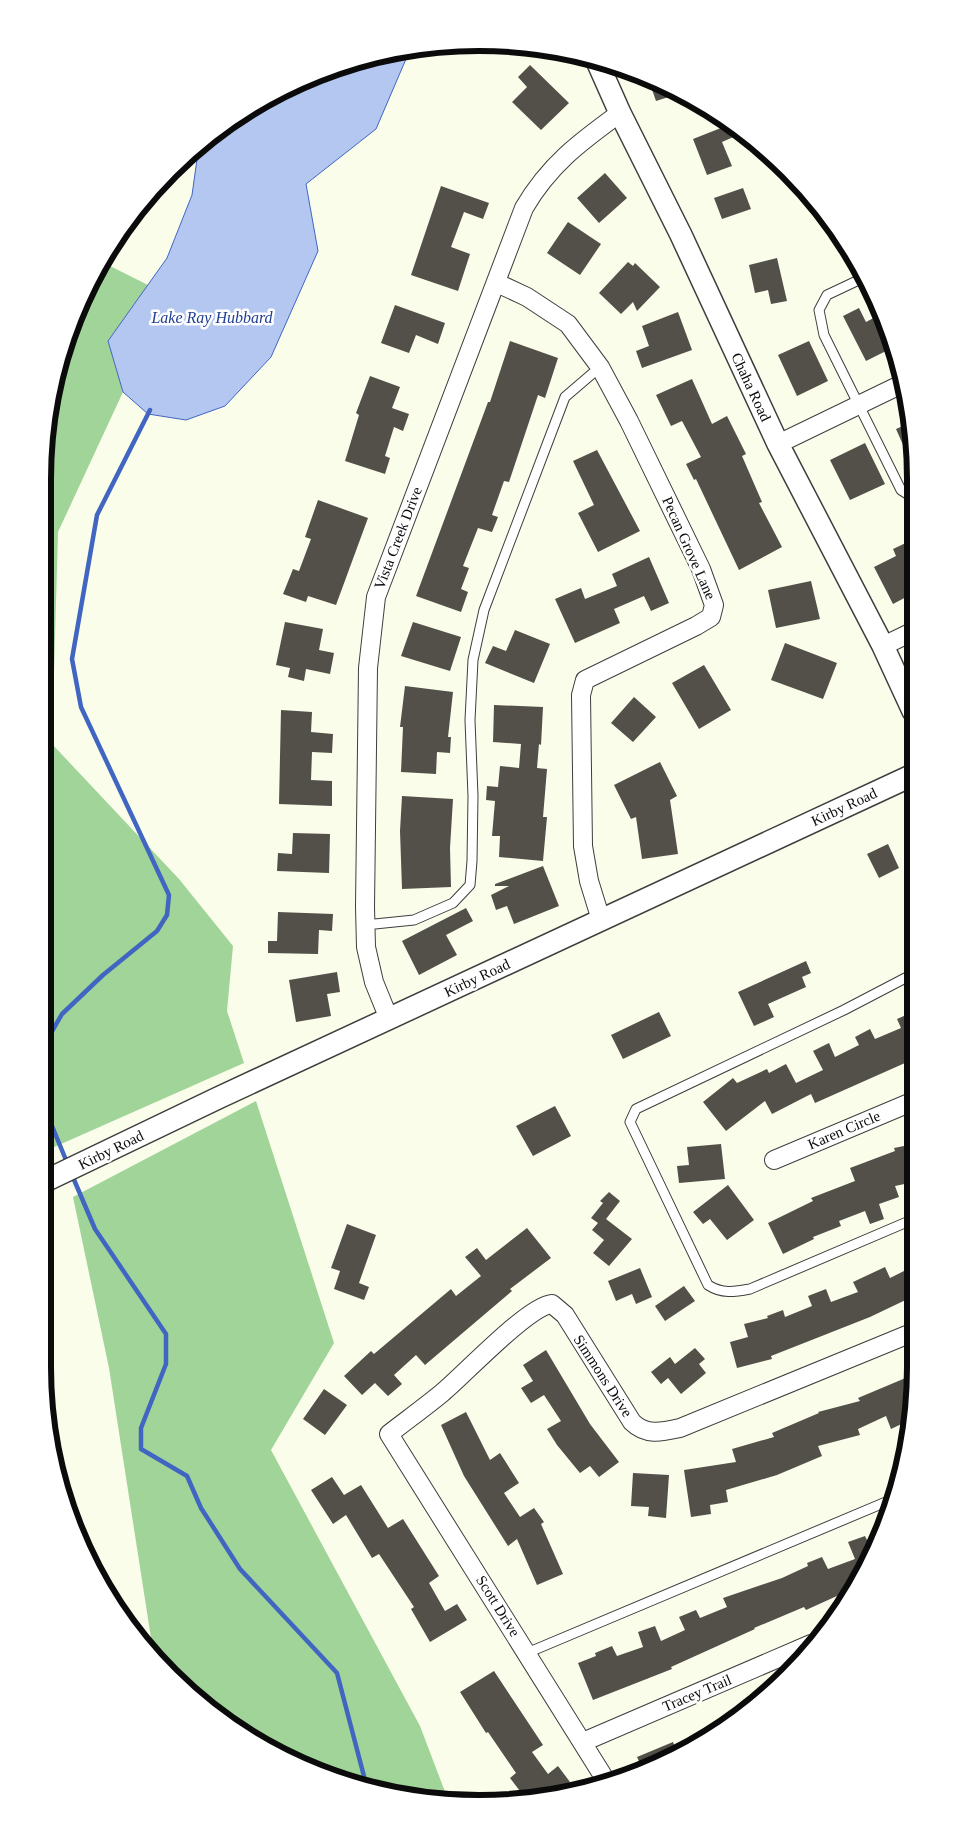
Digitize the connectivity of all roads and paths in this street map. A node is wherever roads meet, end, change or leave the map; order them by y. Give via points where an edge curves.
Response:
1 (601, 69) edge
2 (620, 113) junction
3 (858, 280) edge
4 (497, 283) junction
5 (600, 367) junction
6 (897, 386) edge
7 (859, 404) junction
8 (778, 444) junction
9 (907, 494) edge
10 (907, 634) edge
11 (883, 646) junction
12 (907, 698) edge
13 (907, 778) edge
14 (601, 920) junction
15 (365, 925) junction
16 (907, 977) edge
17 (389, 1019) junction
18 (907, 1104) edge
19 (774, 1160) dead end
20 (51, 1178) edge
21 (907, 1222) edge
22 (907, 1335) edge
23 (389, 1434) joint
24 (884, 1503) edge
25 (802, 1648) edge
26 (527, 1653) junction
27 (584, 1742) junction
28 (604, 1776) edge

1 - 2 street, Chaha Road
2 - 4 street, Vista Creek Drive via 570,150 536,188 524,208
2 - 8 street, Chaha Road
3 - 7 lane via 827,295 819,310 824,335
4 - 5 street, Pecan Grove Lane via 527,297 568,324
4 - 15 street, Vista Creek Drive via 376,596 368,668
5 - 14 street, Pecan Grove Lane via 701,569 714,605 711,617 704,622 585,680 581,695 583,846
5 - 15 lane via 565,397 484,610 473,660 470,885 454,903 414,920
6 - 7 street
7 - 8 street
7 - 9 lane via 901,490
8 - 11 street, Chaha Road
10 - 11 street
11 - 12 street, Chaha Road
13 - 14 street, Kirby Road
14 - 17 street, Kirby Road
15 - 17 street, Vista Creek Drive via 374,982
16 - 21 lane via 636,1109 630,1122 708,1285 718,1291 750,1289
17 - 20 street, Kirby Road
18 - 19 street, Karen Circle
22 - 23 street, Simmons Drive via 680,1428 655,1432 638,1428 632,1422 565,1315 552,1304 545,1304
23 - 26 street, Scott Drive
24 - 26 lane
25 - 27 street, Tracey Trail
26 - 27 street, Scott Drive
27 - 28 street, Scott Drive

